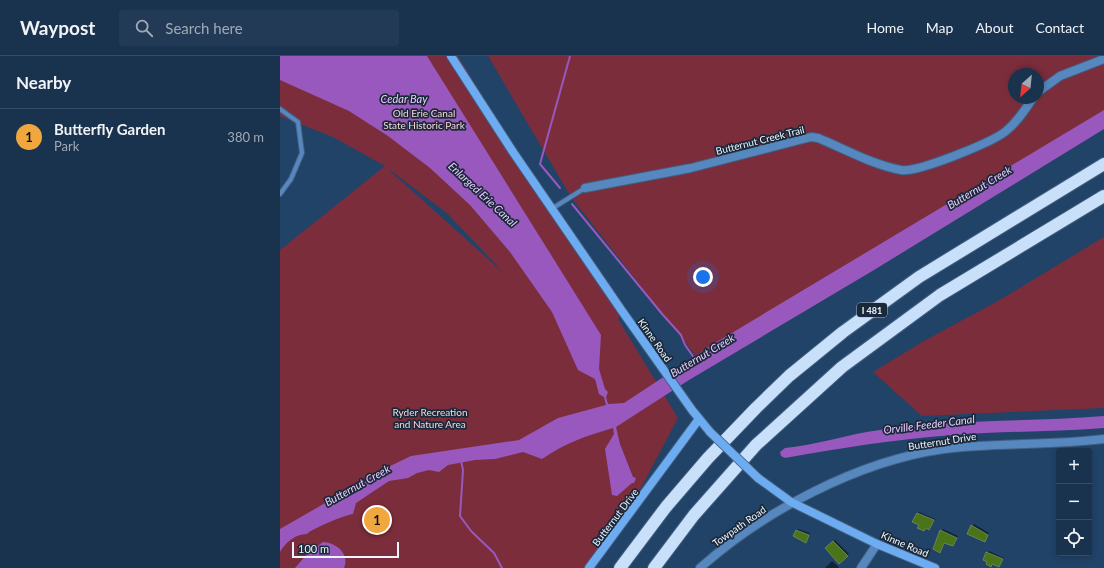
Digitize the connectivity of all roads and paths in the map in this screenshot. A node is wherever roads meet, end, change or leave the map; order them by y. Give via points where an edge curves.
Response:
1 (451, 56) edge
2 (1104, 58) edge
3 (1044, 88) edge
4 (1029, 104) edge
5 (280, 109) edge
6 (1104, 164) edge
7 (585, 188) joint
8 (280, 194) edge
9 (1104, 196) edge
10 (552, 208) junction
11 (699, 420) junction
12 (1104, 439) edge
13 (791, 502) junction
14 (877, 544) junction
15 (589, 568) edge
16 (620, 568) edge
17 (654, 568) edge
18 (700, 568) edge
19 (861, 568) edge
20 (935, 568) edge

1 - 10 street, Kinne Road
2 - 3 street via 1060,76
4 - 7 street, Butternut Creek Trail via 1005,132 975,148 924,166 903,170 876,163 811,137 691,168
5 - 8 lane via 298,122 302,153 291,178
6 - 16 highway, I 481 via 919,277 843,332 795,371 708,458 666,507
7 - 10 lane
9 - 17 highway, I 481 via 940,295 842,367 756,444 694,515
10 - 11 street, Kinne Road
11 - 13 street, Kinne Road, bridge via 758,478
11 - 15 street, Butternut Drive
12 - 13 street, Butternut Drive via 1085,442 987,445 904,457 837,481
13 - 14 street, Kinne Road
13 - 18 street, Towpath Road via 734,540
14 - 19 street
14 - 20 street, Kinne Road

